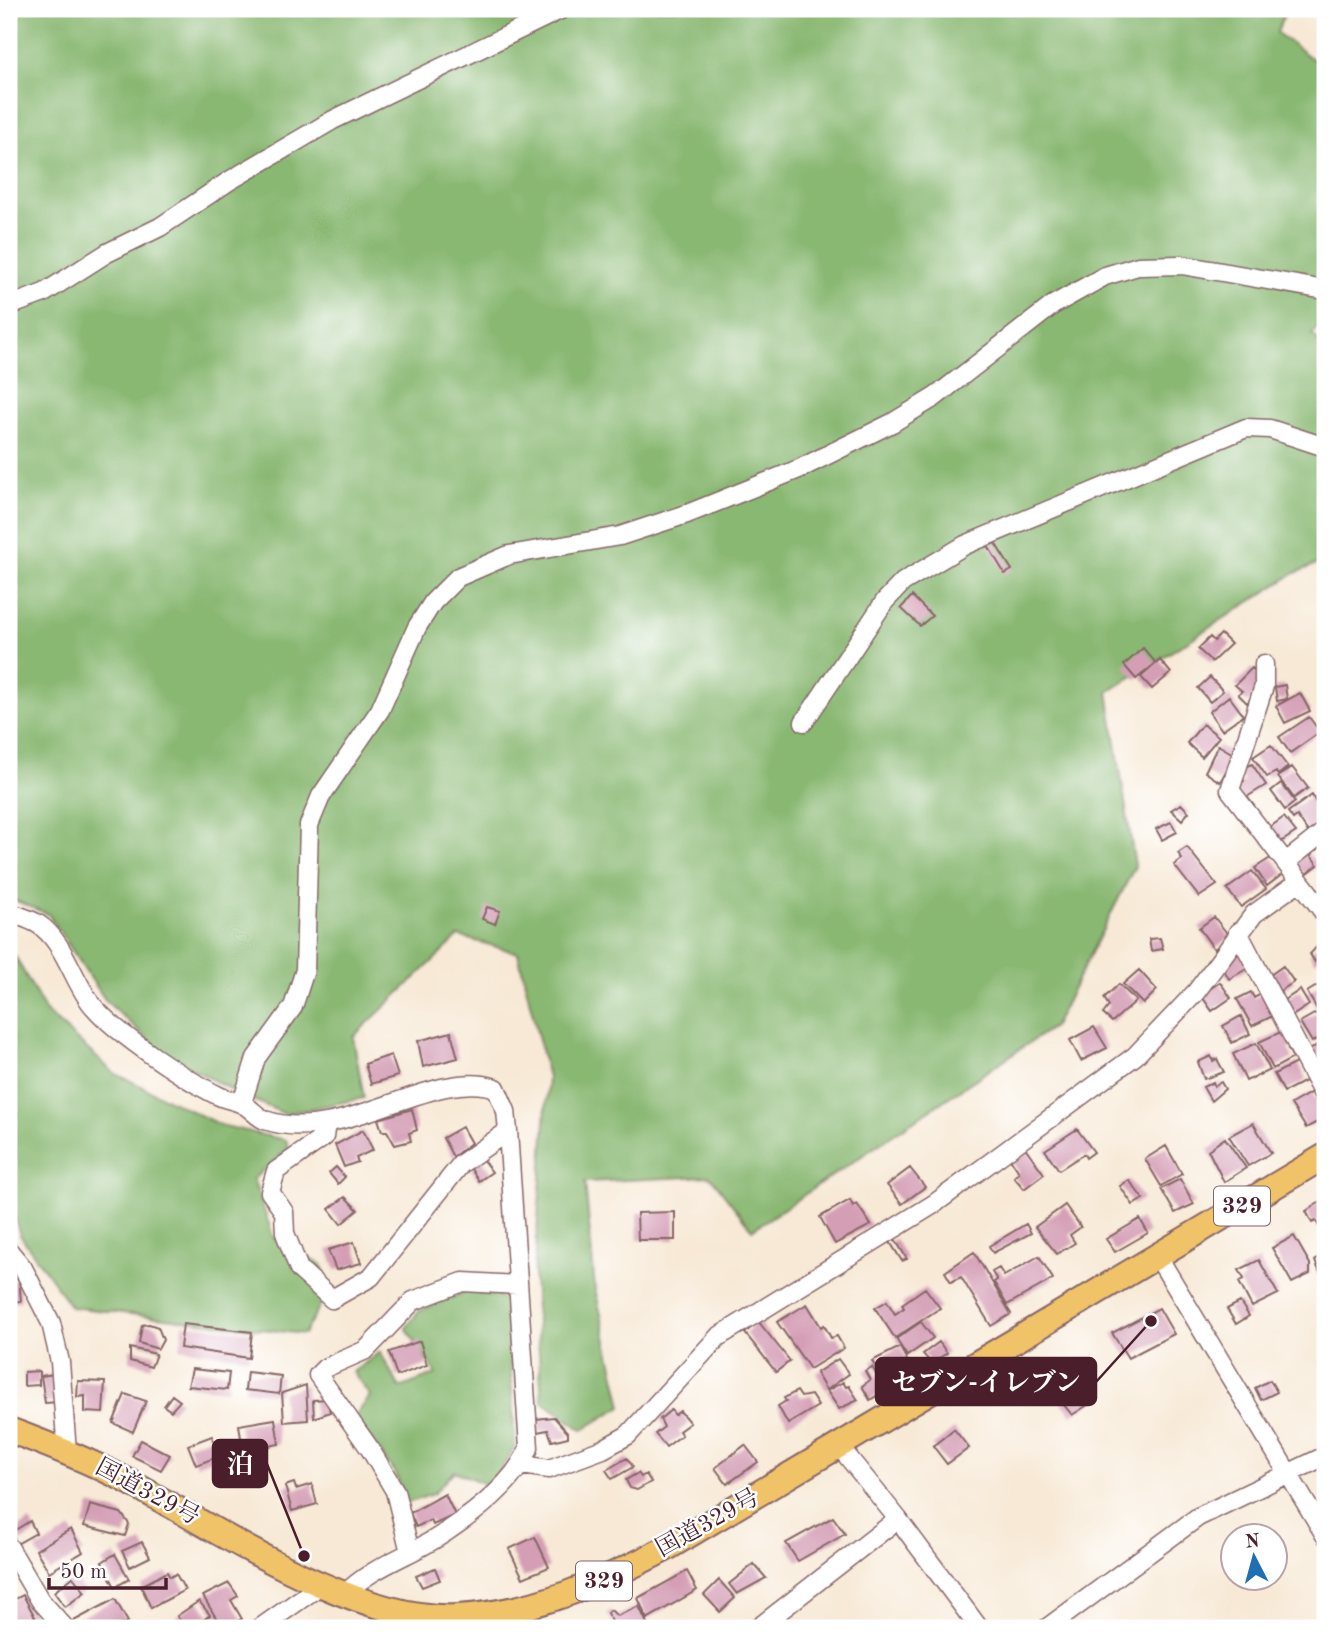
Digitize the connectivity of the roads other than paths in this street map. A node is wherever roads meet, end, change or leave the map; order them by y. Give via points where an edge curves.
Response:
1 (562, 9) edge
2 (1325, 290) edge
3 (9, 306) edge
4 (1325, 447) edge
5 (1264, 664) dead end
6 (804, 722) dead end
7 (1325, 831) edge
8 (1286, 862) junction
9 (1300, 881) junction
10 (9, 912) edge
11 (1325, 914) edge
12 (1238, 932) junction
13 (1325, 1098) edge
14 (242, 1103) junction
15 (326, 1123) junction
16 (508, 1131) junction
17 (1325, 1156) edge
18 (9, 1251) edge
19 (1158, 1256) junction
20 (518, 1285) junction
21 (9, 1430) edge
22 (840, 1447) junction
23 (67, 1452) junction
24 (1325, 1457) edge
25 (522, 1465) junction
26 (1290, 1475) junction
27 (898, 1519) junction
28 (1325, 1535) edge
29 (9, 1547) edge
30 (410, 1552) junction
31 (321, 1585) junction
32 (345, 1594) junction
33 (65, 1628) edge
34 (262, 1628) edge
35 (758, 1628) edge
36 (978, 1628) edge
37 (1046, 1628) edge

1 - 3 street via 333,120 160,227 107,253 44,293
2 - 14 street via 1182,265 1138,266 1105,276 1053,304 935,397 799,469 620,536 509,555 458,577 417,627 380,710 321,796 309,825 305,970 292,1007 256,1058
4 - 6 street via 1270,429 1246,428 965,545 903,582 884,601
5 - 8 street via 1264,686 1230,790
7 - 8 street
8 - 9 street
9 - 11 street
9 - 12 street via 1254,914
10 - 14 street via 39,924 104,1016 158,1059 220,1097
12 - 13 street
12 - 25 street via 1196,992 1135,1056 934,1204 718,1337 628,1435 603,1450 549,1469
14 - 15 street via 261,1119 287,1127
15 - 16 street via 479,1082 496,1088
15 - 16 street via 324,1137 276,1171 270,1192 284,1212 285,1233 299,1269 332,1299 371,1277 461,1164
16 - 20 street
17 - 19 highway, 国道329号 / 329
18 - 23 street via 23,1268 51,1323 60,1362
19 - 22 highway, 国道329号 / 329
19 - 26 street
20 - 25 street via 529,1448
20 - 30 street via 463,1282 413,1301 366,1350 318,1375 396,1491
21 - 23 highway, 国道329号 / 329
22 - 27 street
22 - 32 highway, 国道329号 / 329 via 667,1548 564,1597 456,1617 420,1615
23 - 31 highway, 国道329号 / 329
24 - 26 street
25 - 30 street via 446,1533
26 - 28 street
26 - 37 street via 1198,1517
27 - 35 street
27 - 36 street
29 - 33 street via 40,1600
30 - 32 street via 361,1577
31 - 32 highway, 国道329号 / 329
31 - 34 street

